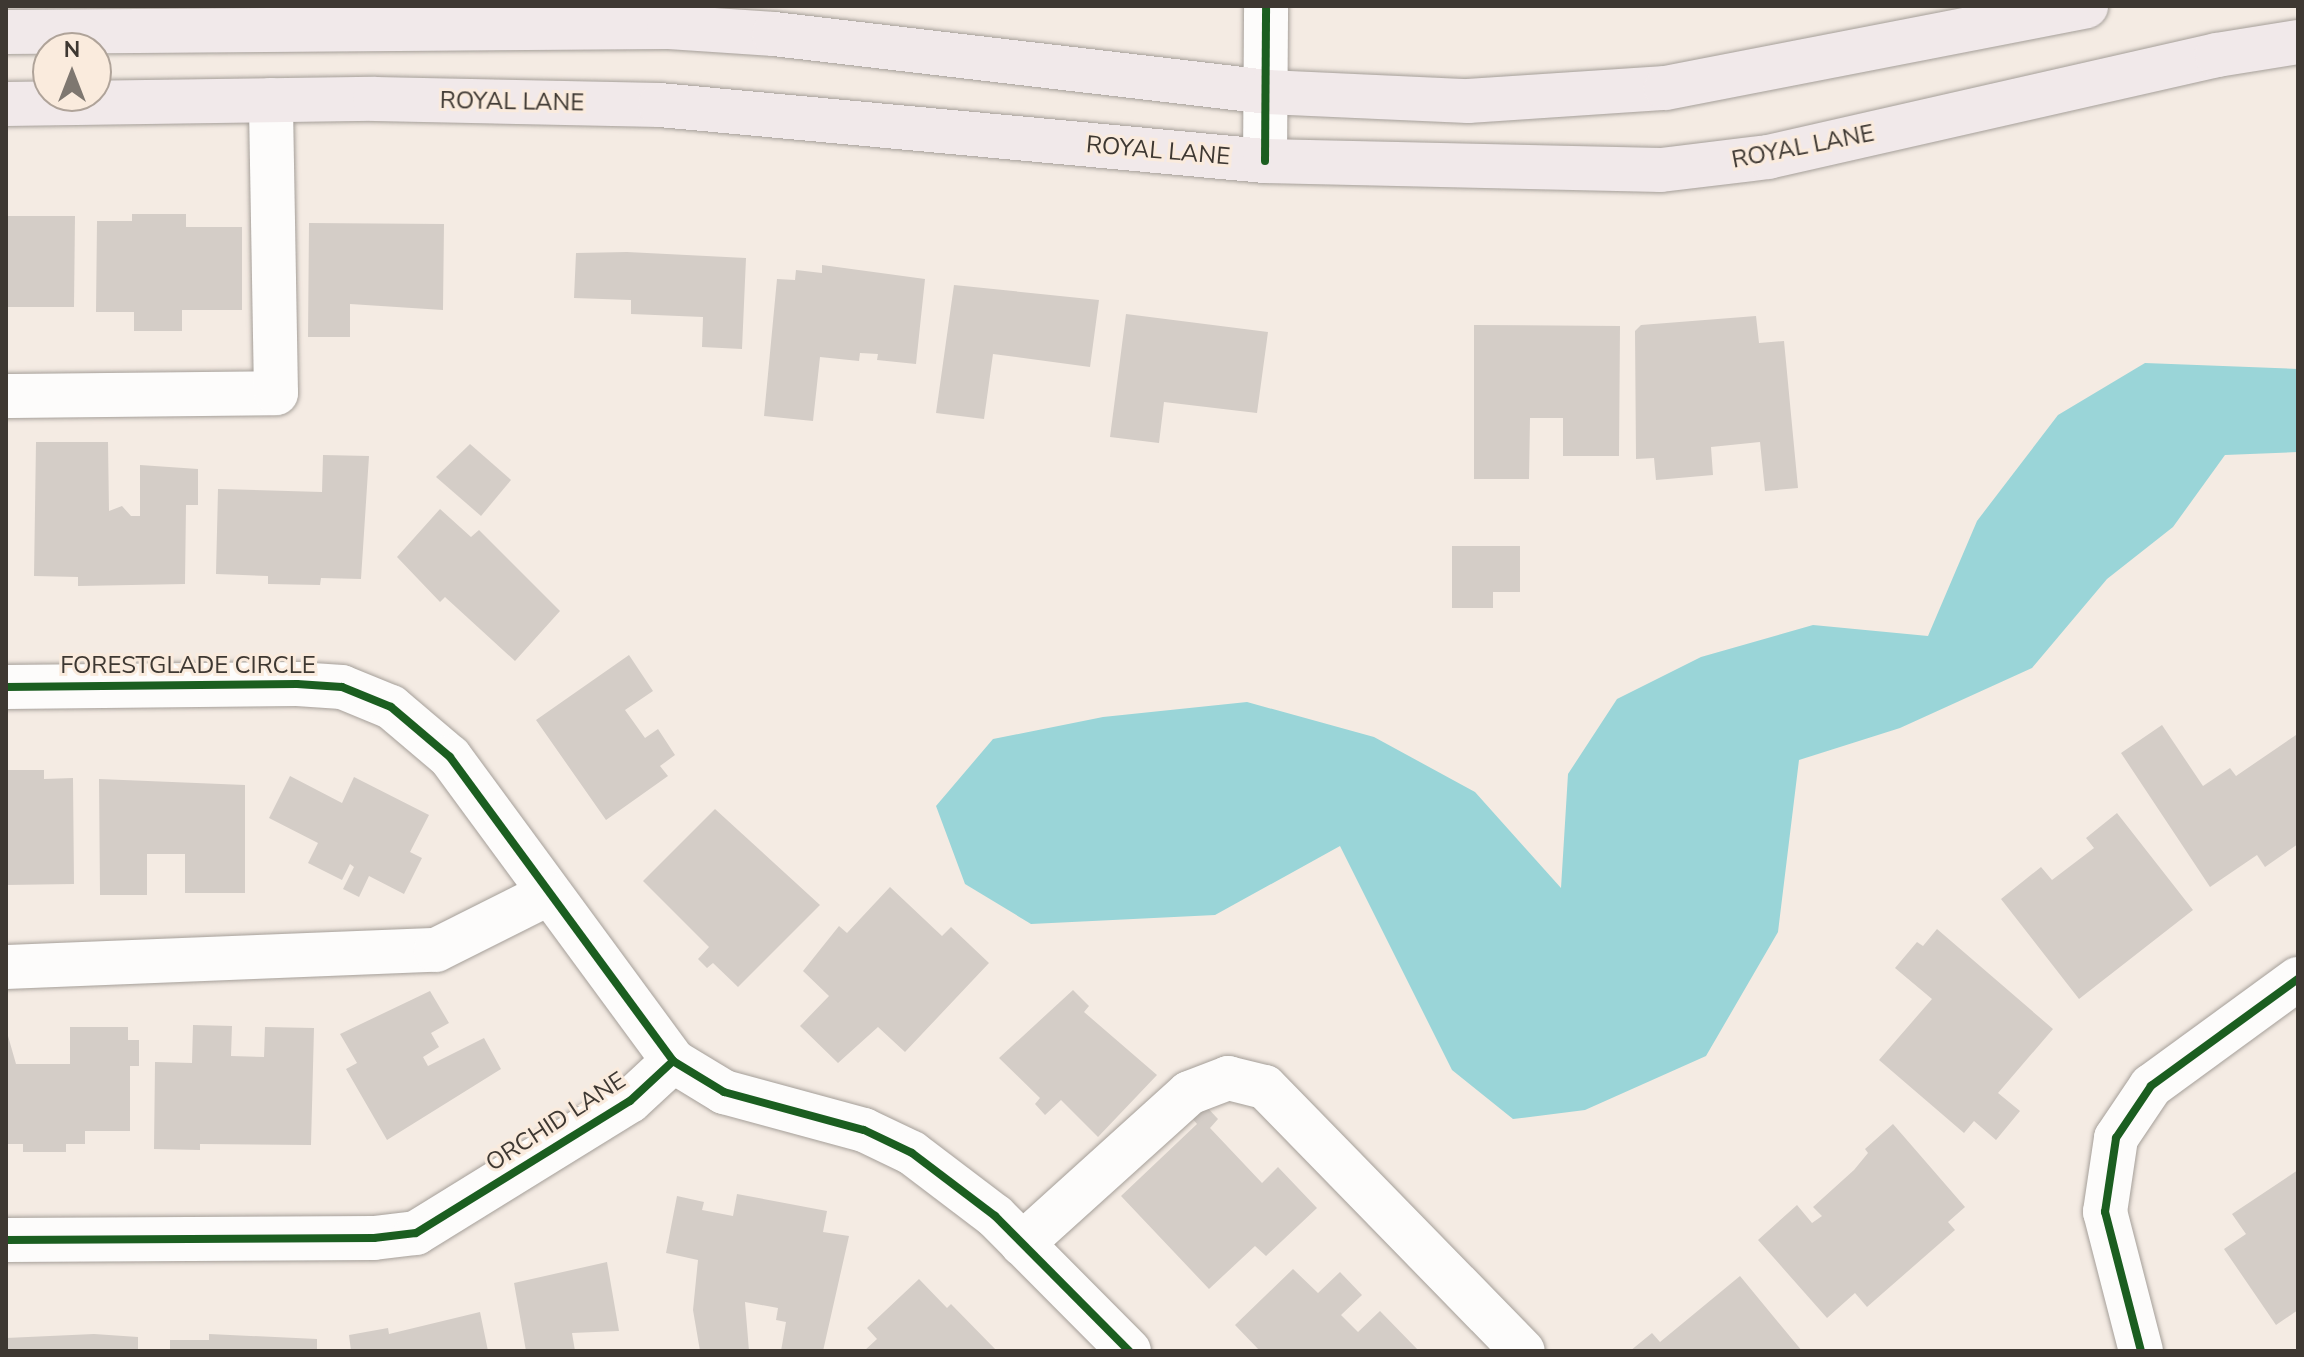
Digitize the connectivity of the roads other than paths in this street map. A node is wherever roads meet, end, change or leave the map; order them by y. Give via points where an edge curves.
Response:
1 (1266, 6) edge
2 (2086, 6) edge
3 (6, 32) edge
4 (164, 32) junction
5 (2298, 42) edge
6 (1267, 92) junction
7 (271, 100) junction
8 (164, 102) junction
9 (6, 104) edge
10 (1265, 161) junction
11 (6, 396) edge
12 (6, 687) edge
13 (548, 894) junction
14 (6, 967) edge
15 (2298, 979) edge
16 (673, 1061) junction
17 (6, 1240) edge
18 (1022, 1244) junction
19 (1129, 1351) edge
20 (1523, 1351) edge
21 (2141, 1351) edge

1 - 6 street
2 - 6 main road via 1725,78 1611,94 1468,101
3 - 4 main road
4 - 6 main road via 669,27 774,34
4 - 8 main road
5 - 10 main road, ROYAL LANE via 2217,55 1768,157 1697,166 1550,171
6 - 10 street
7 - 8 main road, ROYAL LANE
7 - 10 main road, ROYAL LANE via 660,105
7 - 11 street via 276,393
8 - 9 main road, ROYAL LANE
12 - 13 street, FORESTGLADE CIRCLE via 297,684 342,687 374,698 424,731 450,757
13 - 14 street via 436,950
13 - 16 street, FORESTGLADE CIRCLE
15 - 21 street via 2151,1086 2116,1138 2105,1212
16 - 17 street, ORCHID LANE via 630,1101 416,1233 374,1238
16 - 18 street via 724,1092 864,1130 912,1153 995,1216
18 - 19 street
18 - 20 street via 1189,1093 1228,1078 1265,1087

